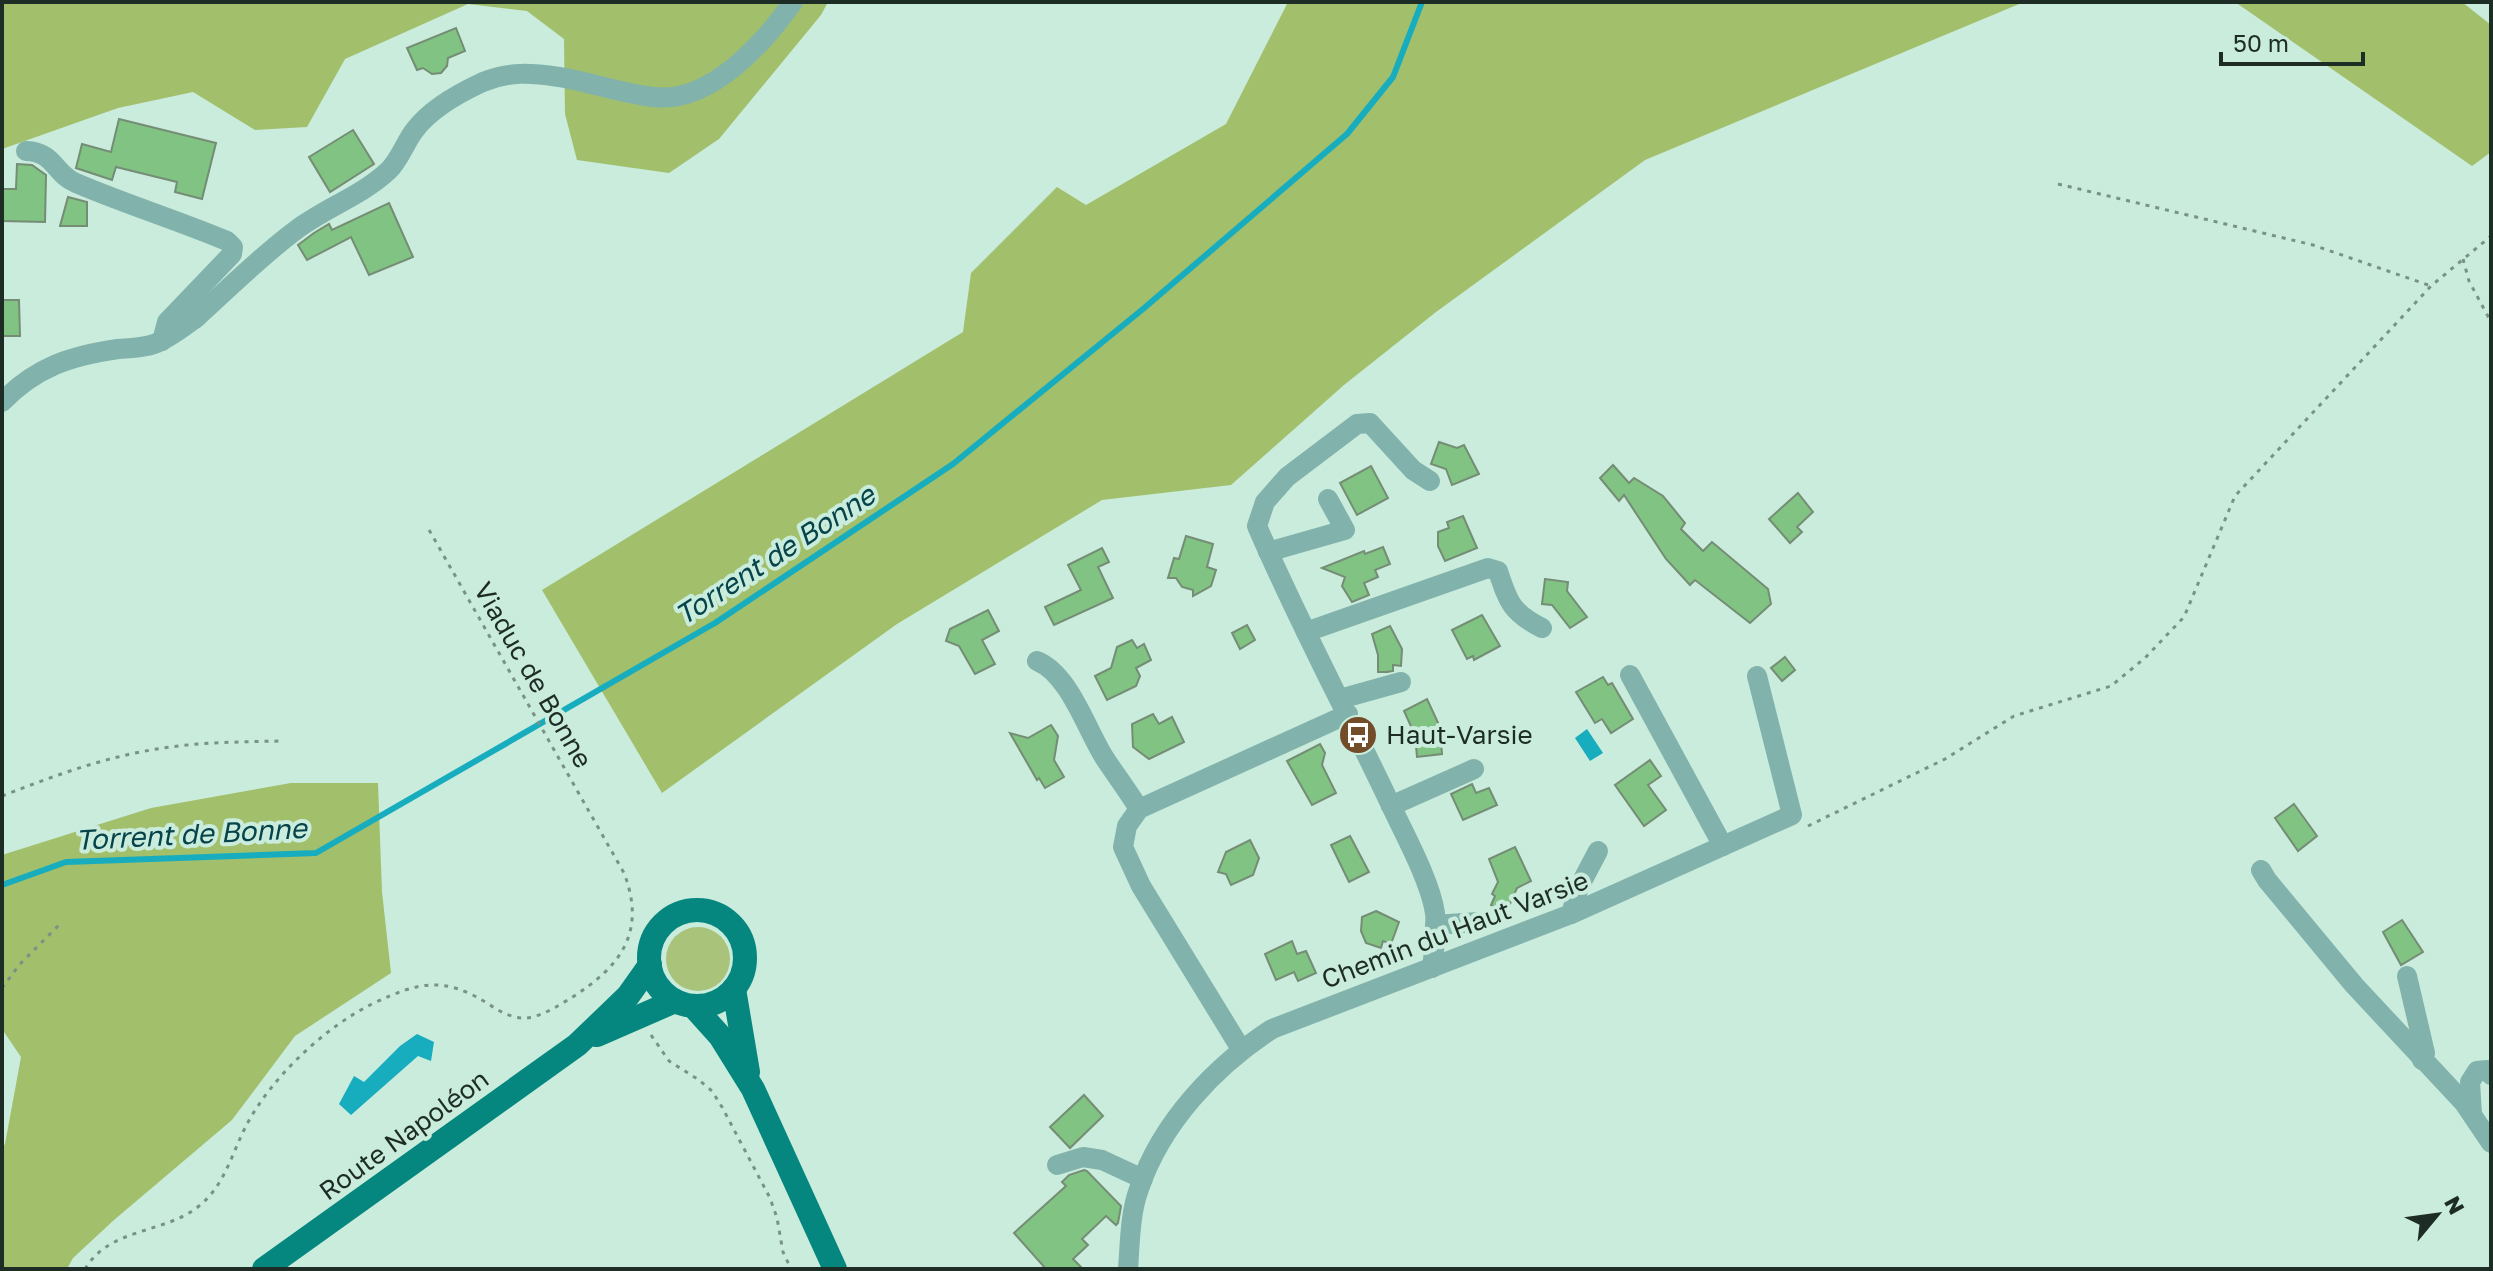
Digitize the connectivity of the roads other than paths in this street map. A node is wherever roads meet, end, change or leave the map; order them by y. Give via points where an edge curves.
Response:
1 (793, 2) edge
2 (26, 151) dead end
3 (162, 341) junction
4 (2, 402) edge
5 (1430, 481) dead end
6 (1328, 499) dead end
7 (1268, 552) junction
8 (1542, 628) dead end
9 (1306, 632) junction
10 (1037, 661) dead end
11 (1630, 675) dead end
12 (1757, 676) dead end
13 (1401, 682) dead end
14 (1344, 707) junction
15 (1474, 769) dead end
16 (1391, 806) junction
17 (1139, 809) junction
18 (1723, 846) junction
19 (1598, 851) dead end
20 (2261, 870) dead end
21 (1571, 914) junction
22 (1478, 922) dead end
23 (1435, 925) junction
24 (650, 965) junction
25 (1432, 968) junction
26 (2407, 976) dead end
27 (734, 989) junction
28 (684, 1003) junction
29 (577, 1045) junction
30 (1241, 1049) junction
31 (2422, 1060) junction
32 (2491, 1075) edge
33 (753, 1089) junction
34 (2472, 1114) junction
35 (2491, 1143) edge
36 (1057, 1165) dead end
37 (1143, 1179) junction
38 (264, 1269) edge
39 (835, 1269) edge
40 (1128, 1269) edge

1 - 3 street via 735,66 685,94 656,98 529,73 506,74 463,93 416,128 390,169 370,186 298,228 196,318
2 - 3 street via 46,155 71,182 182,222 233,247 167,322
3 - 4 street via 76,356 24,382
5 - 7 street via 1370,423 1357,424 1287,477 1265,502 1257,526
6 - 7 street via 1345,530
7 - 9 street
8 - 9 street via 1512,608 1498,571 1488,568
9 - 14 street
10 - 17 street via 1048,665 1062,682
11 - 18 street
12 - 18 street, Chemin du Haut Varsie via 1792,815
13 - 14 street
14 - 16 street
14 - 17 street
15 - 16 street
16 - 23 street via 1435,911
17 - 30 street via 1127,826 1123,847 1141,886
18 - 21 street, Chemin du Haut Varsie
19 - 21 street
20 - 31 street
21 - 25 street, Chemin du Haut Varsie
22 - 23 street
23 - 25 street
24 - 27 main road via 653,940 670,919 683,912 712,912 737,931 744,945 742,976
24 - 28 main road via 663,992
24 - 29 main road, Route Napoléon via 628,996
25 - 30 street, Chemin du Haut Varsie via 1272,1029
26 - 31 street via 2425,1053
27 - 28 main road via 708,1005
27 - 33 main road
28 - 29 main road, Route Napoléon via 640,1015
28 - 33 main road via 720,1036
29 - 38 main road, Route Napoléon
30 - 37 street, Chemin du Haut Varsie via 1162,1139
31 - 34 street
32 - 34 street via 2477,1071 2470,1082
33 - 39 main road
34 - 35 street
36 - 37 street via 1083,1157 1102,1160
37 - 40 street, Chemin du Haut Varsie

